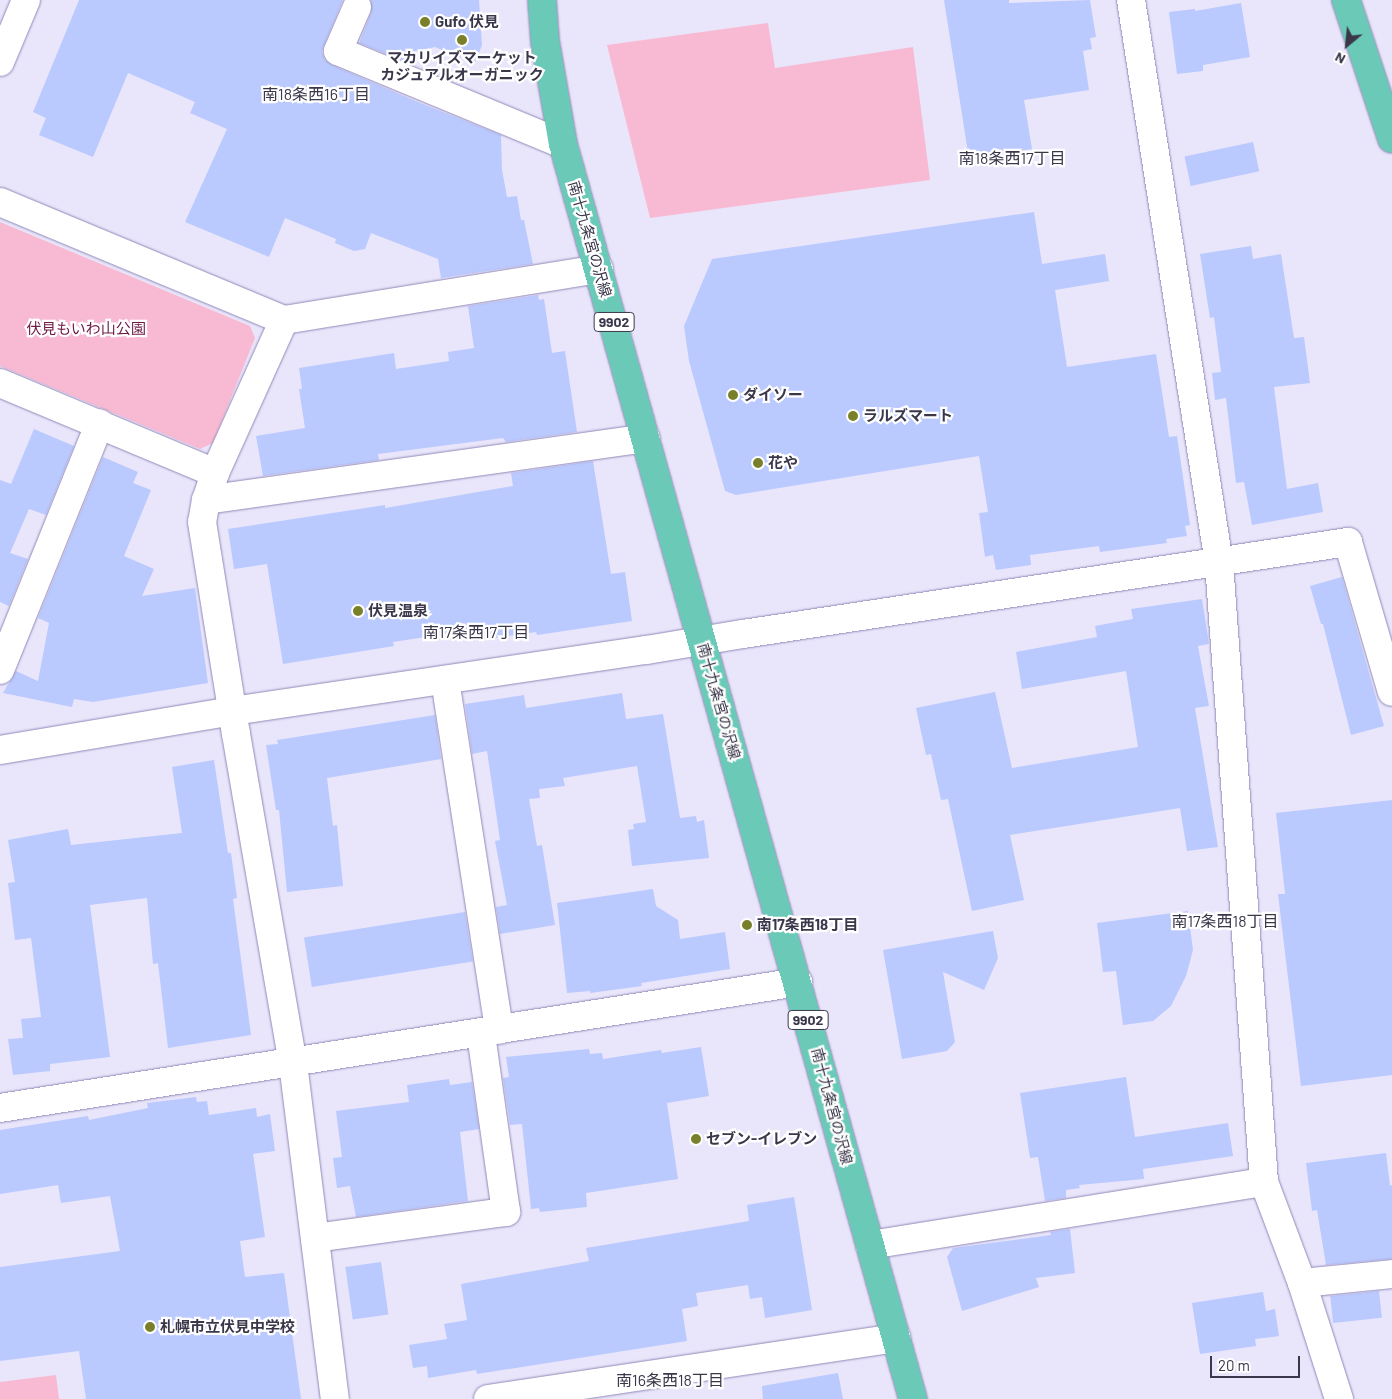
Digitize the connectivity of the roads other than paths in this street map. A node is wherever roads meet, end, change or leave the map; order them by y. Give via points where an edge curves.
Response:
1 (26, 0) edge
2 (542, 0) edge
3 (1131, 0) edge
4 (1346, 0) edge
5 (357, 7) dead end
6 (0, 62) edge
7 (1392, 138) edge
8 (563, 144) junction
9 (0, 202) edge
10 (599, 268) junction
11 (284, 320) junction
12 (0, 382) edge
13 (100, 423) junction
14 (646, 438) junction
15 (215, 473) junction
16 (206, 500) junction
17 (1219, 563) junction
18 (703, 641) junction
19 (0, 670) edge
20 (445, 680) junction
21 (1392, 692) edge
22 (232, 712) junction
23 (0, 750) edge
24 (798, 982) junction
25 (490, 1032) junction
26 (293, 1062) junction
27 (0, 1107) edge
28 (1264, 1182) junction
29 (315, 1238) junction
30 (870, 1245) junction
31 (1392, 1274) edge
32 (1302, 1284) junction
33 (896, 1338) junction
34 (334, 1399) edge
35 (488, 1399) edge
36 (913, 1399) edge
37 (1339, 1399) edge

1 - 6 street
2 - 8 main road, 南十九条宮の沢線 / 9902 via 545,41
3 - 17 street
4 - 7 main road
5 - 8 street via 338,51
8 - 10 main road, 南十九条宮の沢線 / 9902
9 - 11 street
10 - 11 street
10 - 14 main road, 南十九条宮の沢線 / 9902
11 - 15 street
12 - 13 street
13 - 15 street
13 - 19 street
14 - 16 street
14 - 18 main road, 南十九条宮の沢線 / 9902
15 - 16 street
16 - 22 street via 202,522
17 - 18 street
17 - 21 street via 1348,542
17 - 28 street
18 - 20 street
18 - 24 main road, 南十九条宮の沢線 / 9902
20 - 22 street
20 - 25 street
22 - 23 street
22 - 26 street
24 - 25 street
24 - 30 main road, 南十九条宮の沢線 / 9902
25 - 26 street
25 - 29 street via 506,1212
26 - 27 street
26 - 29 street
28 - 30 street
28 - 32 street
29 - 34 street
30 - 33 main road, 南十九条宮の沢線 / 9902
31 - 32 street
32 - 37 street
33 - 35 street
33 - 36 main road, 南十九条宮の沢線 / 9902

